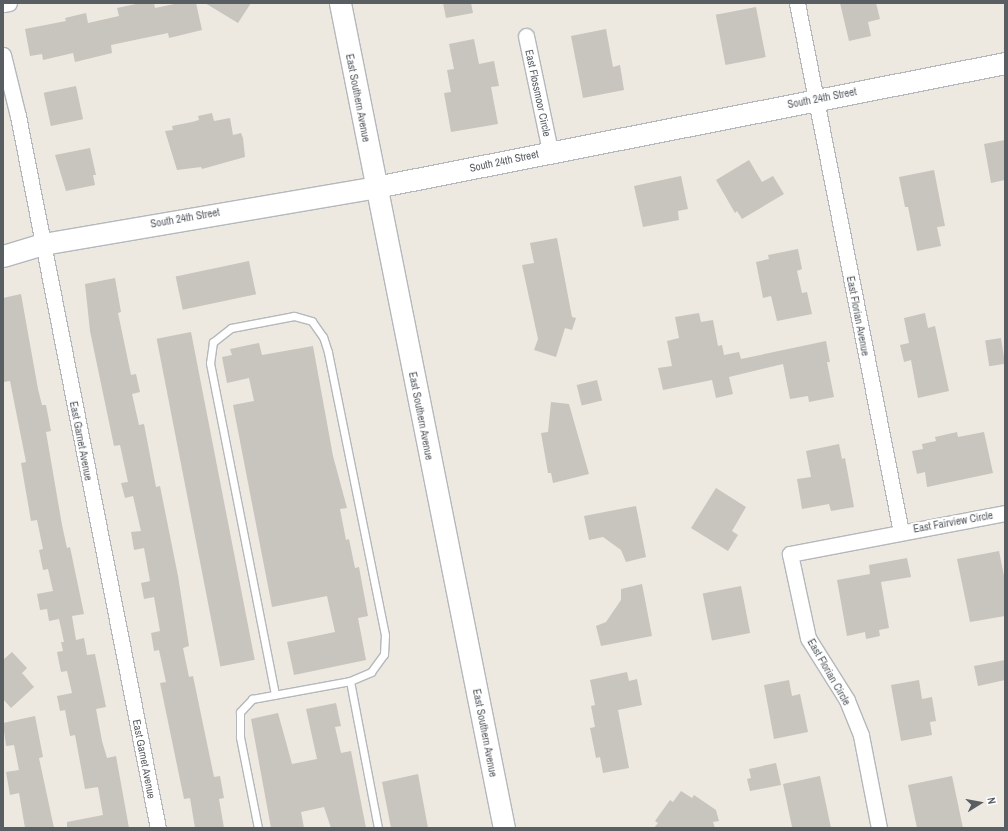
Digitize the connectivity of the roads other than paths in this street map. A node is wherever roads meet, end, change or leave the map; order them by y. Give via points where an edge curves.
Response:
1 (9, 3) edge
2 (340, 3) edge
3 (797, 3) edge
4 (3, 4) edge
5 (526, 36) dead end
6 (3, 55) edge
7 (1005, 63) edge
8 (816, 99) junction
9 (550, 151) junction
10 (376, 187) junction
11 (42, 244) junction
12 (3, 256) edge
13 (1005, 513) edge
14 (901, 532) junction
15 (350, 681) junction
16 (275, 695) junction
17 (158, 828) edge
18 (258, 828) edge
19 (378, 828) edge
20 (504, 828) edge
21 (879, 828) edge

1 - 4 street
2 - 10 street, East Southern Avenue
3 - 8 street
5 - 9 street, East Flossmoor Circle
6 - 11 street, East Garnet Avenue via 18,116
7 - 8 street, South 24th Street
8 - 9 street, South 24th Street
8 - 14 street, East Florian Avenue
9 - 10 street, South 24th Street
10 - 11 street, South 24th Street
10 - 20 street, East Southern Avenue
11 - 12 street, South 24th Street
11 - 17 street, East Garnet Avenue
13 - 14 street, East Fairview Circle
14 - 21 street, East Florian Circle via 790,554 808,638 846,700 861,735
15 - 16 lane
15 - 16 lane via 371,672 384,654 385,635 328,352 323,337 312,322 294,316 231,328 213,342 210,363
15 - 19 lane
16 - 18 lane via 252,699 240,712 240,737

